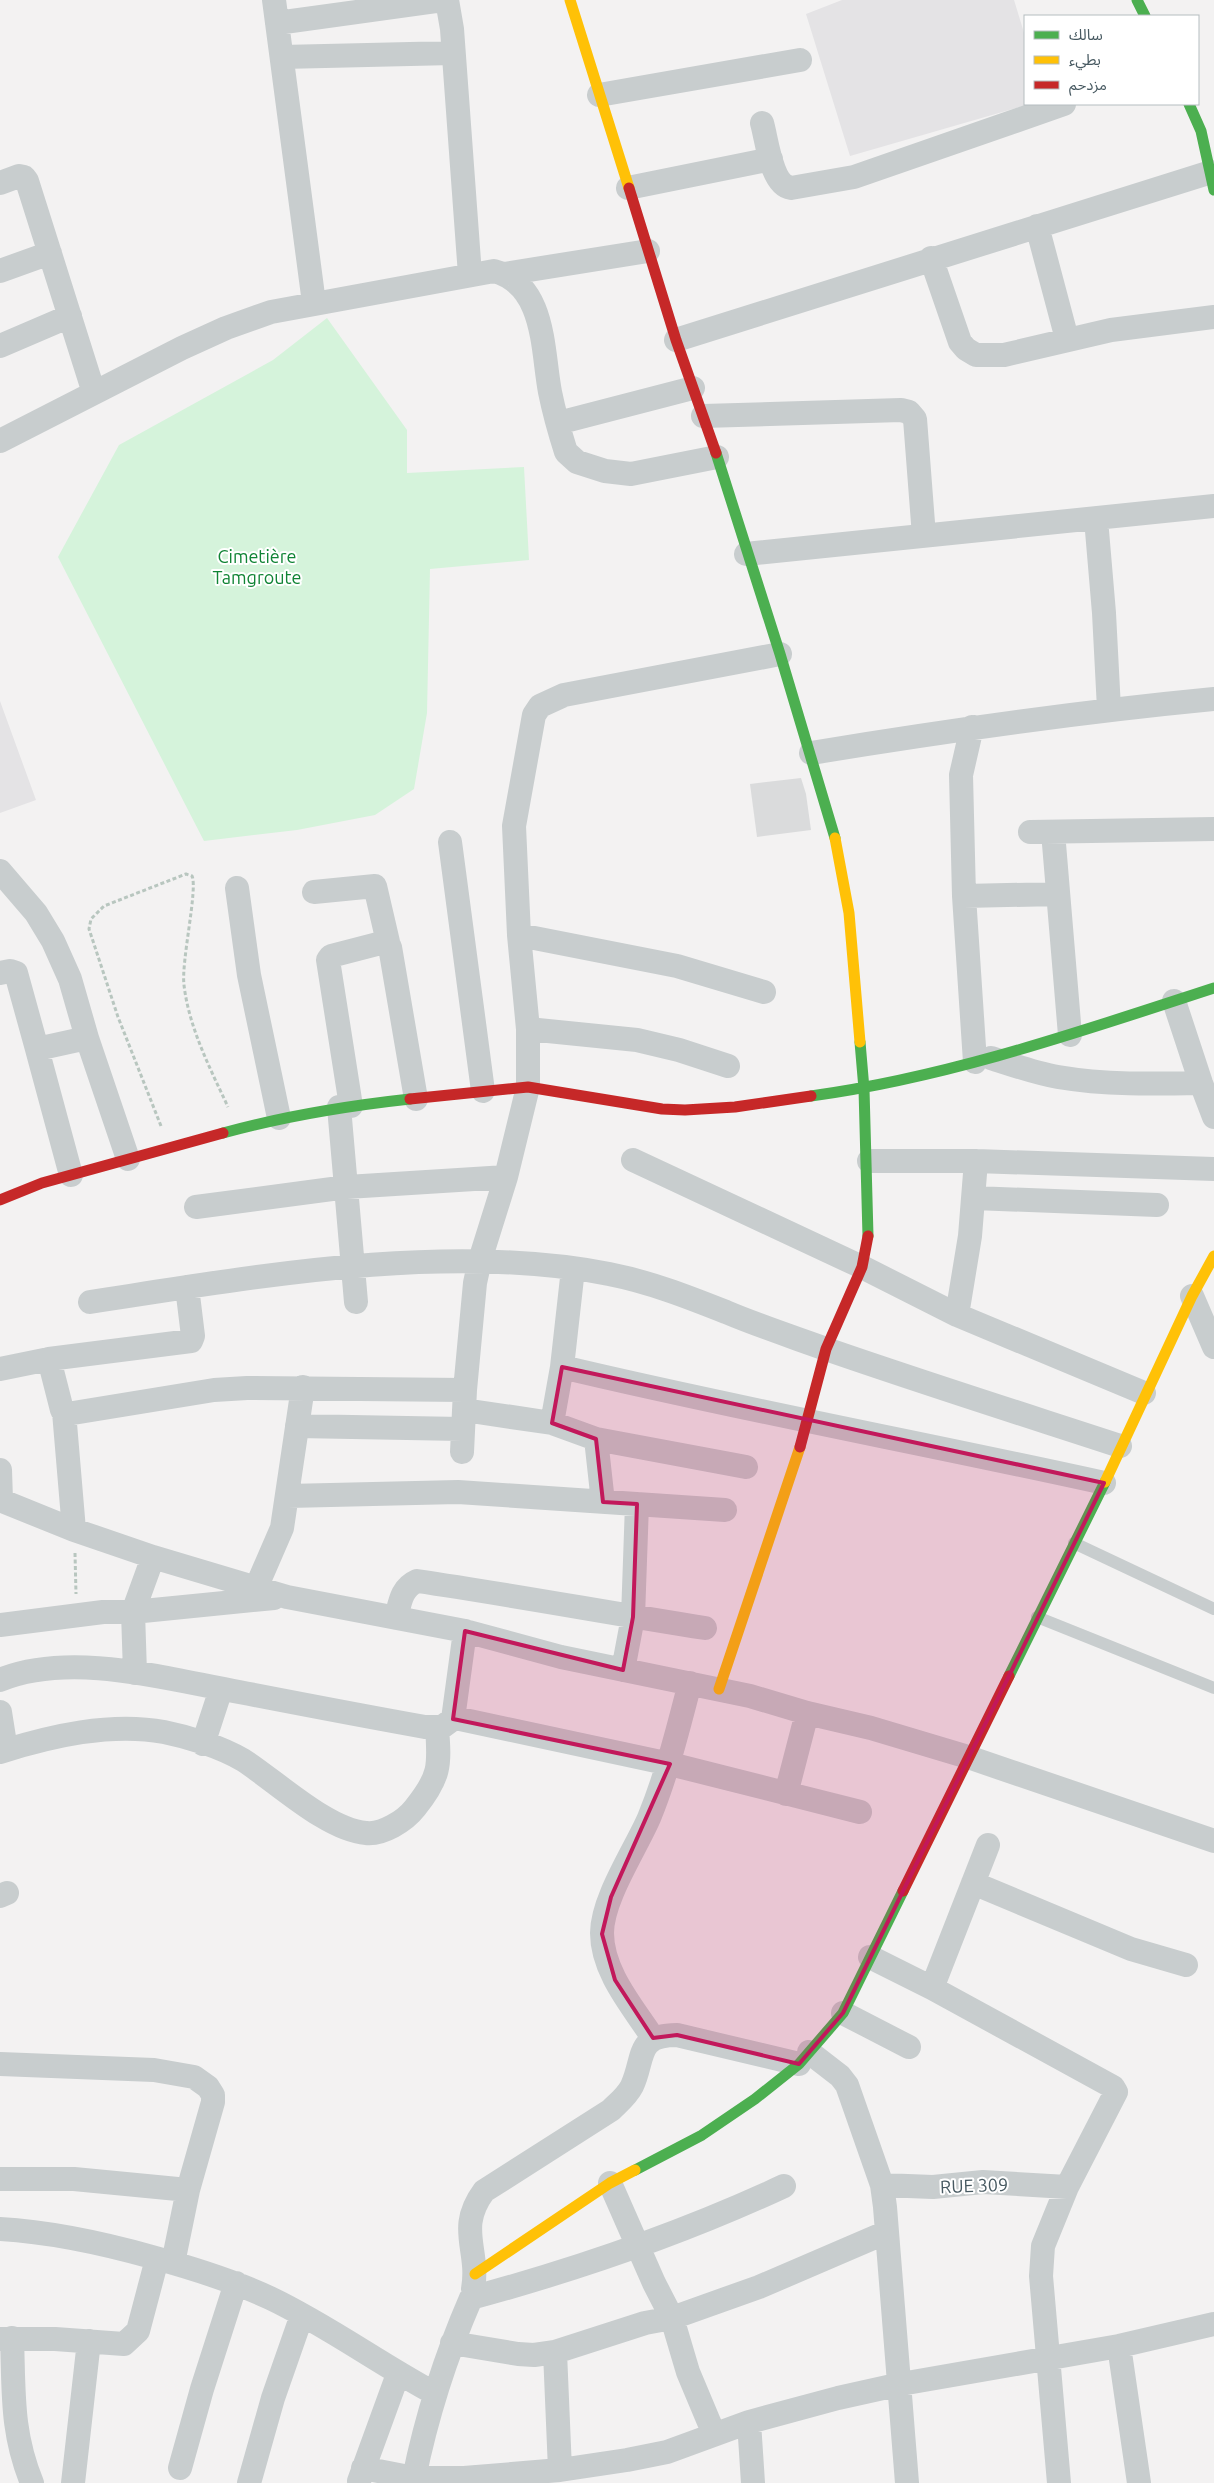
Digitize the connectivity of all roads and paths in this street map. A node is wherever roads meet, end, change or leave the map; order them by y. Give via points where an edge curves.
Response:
1 (274, 0) edge
2 (443, 0) edge
3 (447, 0) edge
4 (570, 0) edge
5 (1137, 0) edge
6 (1144, 15) edge
7 (277, 23) junction
8 (453, 53) junction
9 (282, 57) junction
10 (800, 60) dead end
11 (600, 96) junction
12 (1061, 105) edge
13 (1190, 105) edge
14 (762, 123) dead end
15 (1207, 129) edge
16 (771, 159) junction
17 (1213, 181) edge
18 (0, 183) edge
19 (628, 188) junction
20 (1037, 226) junction
21 (648, 252) junction
22 (50, 253) junction
23 (931, 258) junction
24 (0, 271) edge
25 (504, 274) junction
26 (470, 275) junction
27 (314, 303) junction
28 (70, 316) junction
29 (1214, 317) edge
30 (1067, 339) junction
31 (676, 340) junction
32 (0, 346) edge
33 (693, 388) junction
34 (94, 393) junction
35 (703, 416) junction
36 (558, 423) junction
37 (0, 441) edge
38 (717, 457) junction
39 (1214, 506) edge
40 (1096, 519) junction
41 (924, 536) junction
42 (746, 554) junction
43 (780, 654) junction
44 (1214, 699) edge
45 (1109, 709) junction
46 (972, 727) junction
47 (811, 753) junction
48 (1214, 829) edge
49 (1030, 832) dead end
50 (1054, 832) junction
51 (450, 842) dead end
52 (0, 871) edge
53 (237, 888) dead end
54 (314, 892) dead end
55 (1058, 894) junction
56 (964, 896) junction
57 (519, 935) junction
58 (388, 942) junction
59 (0, 973) edge
60 (1214, 988) edge
61 (764, 992) dead end
62 (1174, 1001) junction
63 (528, 1029) junction
64 (1070, 1035) junction
65 (86, 1038) junction
66 (37, 1049) junction
67 (983, 1060) junction
68 (728, 1066) dead end
69 (1200, 1083) junction
70 (528, 1088) junction
71 (864, 1089) junction
72 (483, 1091) junction
73 (416, 1099) junction
74 (345, 1107) junction
75 (1214, 1117) edge
76 (279, 1118) junction
77 (238, 1130) junction
78 (169, 1148) junction
79 (128, 1159) junction
80 (633, 1160) dead end
81 (869, 1161) junction
82 (976, 1161) junction
83 (1214, 1169) edge
84 (71, 1175) junction
85 (506, 1177) junction
86 (347, 1187) junction
87 (974, 1198) junction
88 (0, 1200) edge
89 (1156, 1205) dead end
90 (196, 1207) dead end
91 (1214, 1256) edge
92 (480, 1260) junction
93 (353, 1267) junction
94 (862, 1267) junction
95 (573, 1269) junction
96 (187, 1287) junction
97 (1192, 1296) junction
98 (90, 1302) dead end
99 (356, 1302) dead end
100 (957, 1315) junction
101 (1214, 1347) edge
102 (826, 1349) junction
103 (49, 1359) junction
104 (562, 1367) junction
105 (0, 1369) edge
106 (304, 1387) junction
107 (1144, 1393) junction
108 (464, 1409) junction
109 (64, 1412) junction
110 (809, 1420) junction
111 (552, 1423) junction
112 (297, 1426) junction
113 (596, 1439) junction
114 (1120, 1446) junction
115 (462, 1452) dead end
116 (746, 1467) dead end
117 (0, 1470) edge
118 (1104, 1483) junction
119 (288, 1496) junction
120 (0, 1500) edge
121 (602, 1502) junction
122 (637, 1504) junction
123 (725, 1510) dead end
124 (74, 1530) junction
125 (1074, 1543) junction
126 (153, 1557) junction
127 (256, 1588) junction
128 (287, 1596) junction
129 (1214, 1609) edge
130 (133, 1612) junction
131 (76, 1614) junction
132 (633, 1617) junction
133 (1037, 1617) junction
134 (396, 1618) junction
135 (0, 1626) edge
136 (705, 1628) dead end
137 (465, 1631) junction
138 (623, 1670) junction
139 (135, 1673) junction
140 (0, 1680) edge
141 (690, 1683) junction
142 (1214, 1688) edge
143 (221, 1689) junction
144 (719, 1689) junction
145 (0, 1712) edge
146 (807, 1714) junction
147 (445, 1723) junction
148 (203, 1744) junction
149 (3, 1751) edge
150 (968, 1757) junction
151 (670, 1764) junction
152 (786, 1794) junction
153 (860, 1812) dead end
154 (1214, 1841) edge
155 (988, 1845) dead end
156 (973, 1883) junction
157 (870, 1957) junction
158 (1186, 1965) dead end
159 (932, 1988) junction
160 (843, 2013) junction
161 (653, 2038) junction
162 (909, 2047) dead end
163 (804, 2058) junction
164 (0, 2064) edge
165 (0, 2179) edge
166 (610, 2183) junction
167 (882, 2185) junction
168 (784, 2186) dead end
169 (1067, 2187) junction
170 (188, 2190) junction
171 (0, 2229) edge
172 (887, 2232) junction
173 (639, 2246) junction
174 (165, 2261) junction
175 (475, 2274) junction
176 (236, 2283) junction
177 (471, 2298) junction
178 (302, 2314) junction
179 (672, 2318) junction
180 (1214, 2324) edge
181 (6, 2338) edge
182 (88, 2341) junction
183 (452, 2343) junction
184 (1120, 2346) junction
185 (555, 2352) junction
186 (1049, 2359) junction
187 (398, 2374) junction
188 (901, 2384) junction
189 (434, 2392) junction
190 (749, 2422) junction
191 (714, 2434) junction
192 (180, 2468) dead end
193 (560, 2470) junction
194 (360, 2475) edge
195 (427, 2480) edge
196 (32, 2483) edge
197 (73, 2483) edge
198 (249, 2483) edge
199 (753, 2483) edge
200 (908, 2483) edge
201 (1059, 2483) edge
202 (1140, 2483) edge

1 - 7 street
2 - 7 street
3 - 8 street
4 - 11 street
5 - 6 street
7 - 9 street
8 - 9 street
8 - 26 street
9 - 27 street
10 - 11 street
11 - 19 street
12 - 16 street via 854,177 804,187 782,186
13 - 15 street
14 - 16 street
15 - 17 street
16 - 19 street
17 - 20 street
18 - 22 street via 19,176 27,181
19 - 21 street
20 - 23 street
20 - 30 street
21 - 25 street
21 - 31 street
22 - 24 street
22 - 28 street
23 - 30 street via 958,335 966,349 976,355 1004,355
23 - 31 street
25 - 26 street via 494,271
25 - 36 street via 523,290 540,320 550,393
26 - 27 street
27 - 34 street via 271,312 226,328
28 - 32 street
28 - 34 street
29 - 30 street
31 - 33 street
33 - 35 street
33 - 36 street
34 - 37 street
35 - 38 street
35 - 41 street via 909,412 915,419
36 - 38 street via 566,452 572,460 605,471 631,474
38 - 42 street
39 - 40 street
40 - 41 street
40 - 45 street
41 - 42 street
42 - 43 street
43 - 47 street
43 - 57 street via 564,694 540,706 531,725 514,826
44 - 45 street
45 - 46 street
46 - 47 street
46 - 56 street via 961,775
47 - 71 street via 832,825 849,913
48 - 50 street
49 - 50 street
50 - 55 street
51 - 72 street
52 - 65 street via 36,913 53,940 70,979
53 - 76 street via 249,975
54 - 58 street via 375,886
55 - 56 street
55 - 64 street
56 - 67 street
57 - 61 street via 677,966
57 - 63 street
58 - 73 street
58 - 74 street via 331,956 328,960
59 - 66 street via 10,971 16,974
60 - 62 street
62 - 64 street
62 - 69 street
63 - 68 street via 636,1040
63 - 70 street
64 - 67 street
65 - 66 street
65 - 79 street
66 - 84 street
67 - 69 street via 1089,1081
67 - 71 street
69 - 75 street
70 - 71 street via 685,1110 735,1107
70 - 72 street
70 - 85 street
71 - 81 street
72 - 73 street
73 - 74 street
74 - 76 street
74 - 86 street
76 - 77 street
77 - 78 street
77 - 78 path via 187,1007 183,983 195,882 186,874 104,906 91,920 89,929 118,1017
78 - 79 street
79 - 84 street
80 - 94 street
81 - 82 street
81 - 94 street via 869,1225
82 - 83 street
82 - 87 street
84 - 88 street
85 - 86 street
85 - 92 street
86 - 90 street
86 - 93 street
87 - 89 street
87 - 100 street
91 - 97 street
92 - 93 street
92 - 95 street
92 - 108 street via 475,1282
93 - 96 street
93 - 99 street
94 - 100 street
94 - 102 street
95 - 102 street via 625,1278 683,1295
95 - 104 street
96 - 98 street
96 - 103 street via 193,1336 190,1341
97 - 101 street
97 - 107 street
100 - 107 street
102 - 110 street
102 - 114 street
103 - 105 street
103 - 109 street
104 - 110 street
104 - 111 street
106 - 108 street
106 - 109 street via 214,1390
106 - 112 street
107 - 114 street
108 - 111 street
108 - 112 street
108 - 115 street
109 - 124 street
110 - 118 street
110 - 144 street
111 - 113 street
112 - 119 street
113 - 116 street
113 - 121 street
114 - 118 street
117 - 120 street
118 - 125 street
119 - 121 street via 458,1492
119 - 127 street via 282,1528
120 - 124 street
121 - 122 street
122 - 123 street
122 - 132 street
124 - 126 street
124 - 131 path
125 - 129 lane
125 - 133 street
126 - 127 street
126 - 130 street
127 - 128 street
128 - 130 street
128 - 134 street
130 - 131 street
130 - 139 street
131 - 135 street
132 - 134 street via 417,1581 404,1591
132 - 136 street
132 - 138 street
133 - 142 lane
133 - 150 street
134 - 137 street
137 - 138 street
137 - 147 street
138 - 141 street
139 - 140 street via 55,1668
139 - 143 street
141 - 144 street
141 - 151 street
143 - 147 street
143 - 148 street
144 - 146 street
145 - 149 street
146 - 150 street via 871,1728
146 - 152 street
147 - 148 street via 438,1769 428,1792 413,1811 393,1825 367,1834 340,1826 290,1795 242,1759
147 - 151 street via 526,1732
148 - 149 street via 165,1732 122,1729 63,1735
150 - 154 street
150 - 157 street
151 - 152 street
151 - 161 street via 649,1818 611,1897 602,1934 615,1980
152 - 153 street
155 - 156 street
156 - 158 street via 1131,1949
156 - 159 street
157 - 159 street
157 - 160 street
159 - 169 street via 1113,2087 1116,2092
160 - 162 street
160 - 163 street
161 - 163 street via 677,2035
161 - 175 street via 646,2045 632,2086 611,2110 484,2191 470,2218
163 - 166 street via 755,2099 702,2135
163 - 167 street via 840,2076 847,2085
164 - 170 street via 154,2070 201,2080 213,2095 213,2102
165 - 170 street via 74,2179
166 - 173 street
166 - 175 street
167 - 169 street, RUE 309 via 992,2182
167 - 172 street
168 - 173 street via 721,2215
169 - 186 street via 1042,2246 1040,2276
170 - 174 street
171 - 174 street via 56,2234
172 - 179 street via 759,2287
172 - 188 street
173 - 177 street
173 - 179 street
174 - 176 street
174 - 182 street via 135,2335 124,2344
175 - 177 street
176 - 178 street
176 - 192 street
177 - 183 street
178 - 187 street
178 - 198 street via 273,2398
179 - 185 street via 645,2323
179 - 191 street via 688,2372
180 - 184 street
181 - 182 street
181 - 196 street via 15,2428
182 - 197 street
183 - 185 street via 518,2354
183 - 189 street
184 - 186 street
184 - 202 street
185 - 193 street
186 - 188 street
186 - 201 street
187 - 189 street
187 - 194 street
188 - 190 street
188 - 200 street
189 - 195 street via 423,2432
190 - 191 street
190 - 199 street
191 - 193 street via 667,2452
193 - 195 street
194 - 195 street

